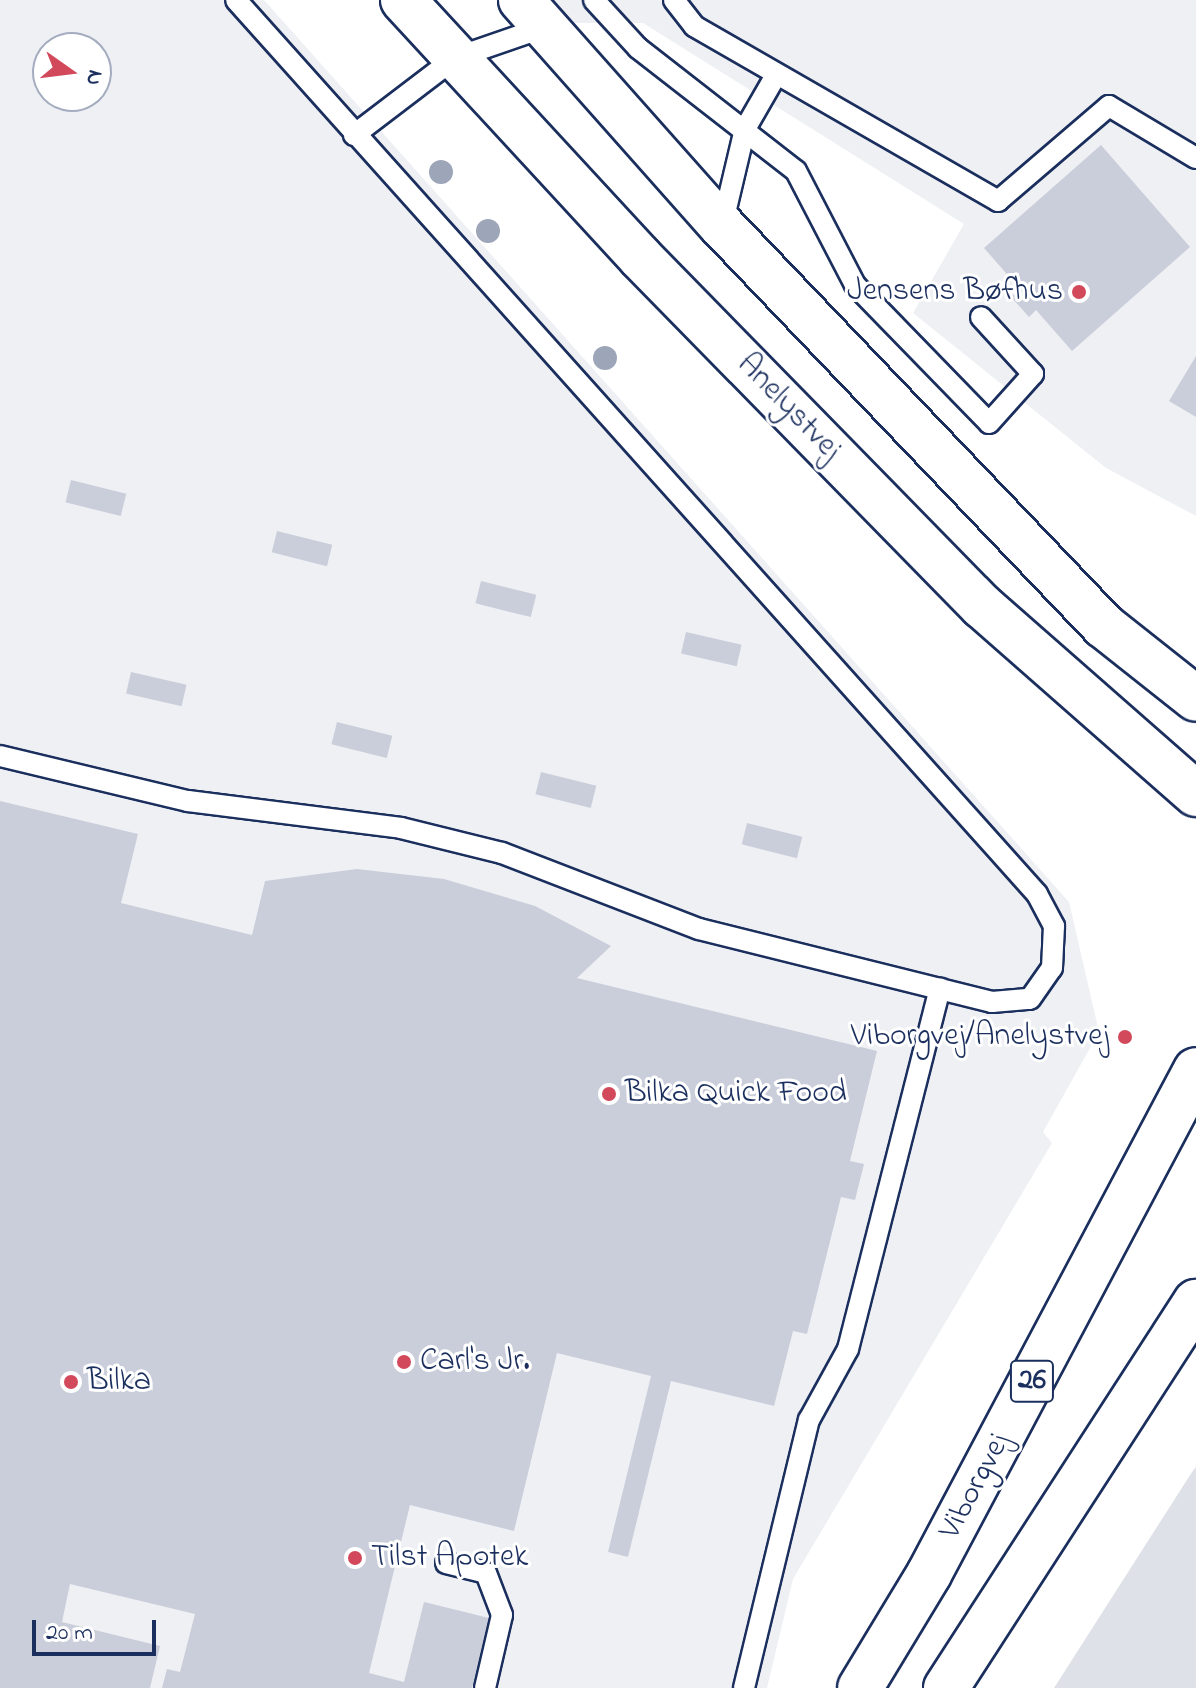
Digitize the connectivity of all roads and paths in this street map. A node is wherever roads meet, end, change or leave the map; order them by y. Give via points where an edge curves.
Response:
1 (236, 0) edge
2 (403, 0) edge
3 (594, 0) edge
4 (674, 0) edge
5 (532, 8) edge
6 (455, 58) junction
7 (776, 75) junction
8 (745, 129) junction
9 (354, 135) junction
10 (1196, 158) edge
11 (722, 226) junction
12 (981, 317) dead end
13 (1196, 699) edge
14 (0, 756) edge
15 (1196, 794) edge
16 (940, 989) junction
17 (1196, 1070) edge
18 (1196, 1302) edge
19 (446, 1563) dead end
20 (485, 1688) edge
21 (744, 1688) edge
22 (860, 1688) edge
23 (946, 1688) edge

1 - 9 lane
2 - 6 street, Anelystvej
3 - 8 lane via 638,48
4 - 7 lane via 694,26
5 - 6 lane
5 - 11 street
6 - 9 lane
6 - 15 street, Anelystvej via 640,257 982,606
7 - 8 lane
7 - 10 lane via 998,201 1109,106
8 - 11 lane
8 - 12 lane via 796,171 855,285 989,423 1033,374
9 - 16 lane via 1037,894 1054,926 1056,947 1044,985 1013,1003
11 - 13 street via 1104,626
14 - 16 lane via 188,801 401,828 459,842 600,888 699,929
16 - 21 lane via 848,1349 809,1420
17 - 22 street, Viborgvej / 26 via 943,1548
18 - 23 street
19 - 20 lane via 486,1573 502,1615

